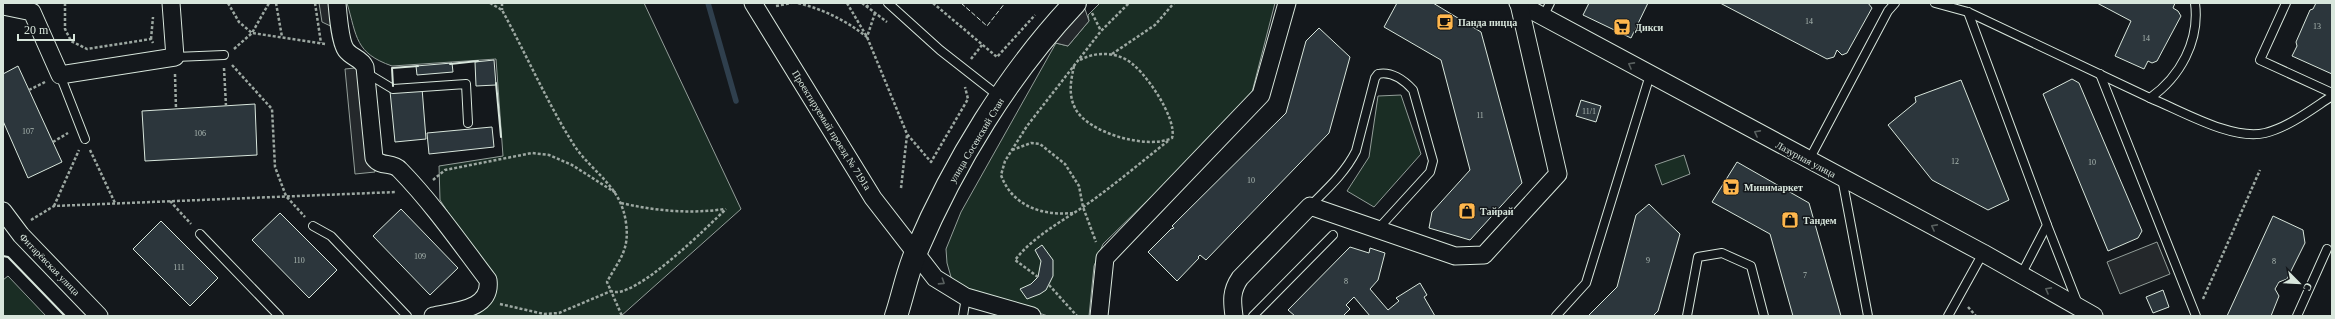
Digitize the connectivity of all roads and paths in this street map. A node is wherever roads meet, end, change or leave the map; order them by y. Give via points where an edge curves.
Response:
1 (65, 3) edge
2 (171, 3) edge
3 (228, 3) edge
4 (269, 3) edge
5 (276, 3) edge
6 (315, 3) edge
7 (337, 3) edge
8 (490, 3) edge
9 (502, 3) edge
10 (753, 3) edge
11 (791, 3) edge
12 (798, 3) edge
13 (847, 3) edge
14 (862, 3) edge
15 (871, 3) edge
16 (888, 3) edge
17 (933, 3) edge
18 (1129, 3) edge
19 (1174, 3) edge
20 (1287, 3) edge
21 (1519, 3) edge
22 (1895, 3) edge
23 (1935, 3) edge
24 (2195, 3) edge
25 (2286, 3) edge
26 (1082, 5) edge
27 (3, 6) edge
28 (774, 6) dead end
29 (866, 7) junction
30 (35, 8) edge
31 (502, 10) junction
32 (1546, 10) edge
33 (1968, 12) junction
34 (875, 13) junction
35 (1037, 13) dead end
36 (153, 16) dead end
37 (893, 26) dead end
38 (1100, 31) junction
39 (252, 33) junction
40 (282, 37) junction
41 (867, 37) junction
42 (151, 39) junction
43 (321, 43) junction
44 (344, 46) junction
45 (1112, 54) junction
46 (224, 56) junction
47 (175, 58) junction
48 (1076, 62) junction
49 (1074, 65) junction
50 (366, 72) junction
51 (2100, 74) junction
52 (60, 75) junction
53 (1650, 76) junction
54 (962, 80) dead end
55 (2332, 93) edge
56 (2332, 96) edge
57 (1000, 98) junction
58 (2150, 98) junction
59 (226, 106) dead end
60 (176, 109) dead end
61 (468, 124) dead end
62 (80, 127) junction
63 (907, 134) junction
64 (1172, 138) junction
65 (85, 139) junction
66 (53, 142) dead end
67 (1011, 150) junction
68 (1808, 160) junction
69 (2260, 170) dead end
70 (1842, 178) junction
71 (901, 188) dead end
72 (420, 192) junction
73 (616, 193) junction
74 (286, 196) junction
75 (170, 201) junction
76 (115, 203) junction
77 (621, 203) junction
78 (54, 206) junction
79 (1310, 206) junction
80 (1083, 207) junction
81 (3, 211) edge
82 (1073, 213) junction
83 (30, 221) dead end
84 (2047, 225) junction
85 (313, 226) joint
86 (1378, 229) junction
87 (200, 234) joint
88 (1333, 235) dead end
89 (1098, 245) dead end
90 (2327, 249) dead end
91 (916, 253) junction
92 (1983, 253) junction
93 (2022, 275) junction
94 (1038, 277) dead end
95 (1049, 285) dead end
96 (611, 291) junction
97 (966, 297) junction
98 (485, 298) junction
99 (2087, 312) edge
100 (544, 315) edge
101 (99, 316) edge
102 (279, 316) edge
103 (407, 316) edge
104 (433, 316) edge
105 (622, 316) edge
106 (896, 316) edge
107 (963, 316) edge
108 (1032, 316) edge
109 (1077, 316) edge
110 (1099, 316) edge
111 (1234, 316) edge
112 (1253, 316) edge
113 (1556, 316) edge
114 (1687, 316) edge
115 (1764, 316) edge
116 (1868, 316) edge
117 (1948, 316) edge
118 (2196, 316) edge
119 (2297, 316) edge

1 - 42 path via 65,30 71,41 87,49
2 - 47 street
3 - 39 path via 239,22
4 - 39 path
5 - 40 path
6 - 43 path
7 - 44 street
8 - 31 path
9 - 31 path
10 - 91 street, Проектируемый проезд № 7191а via 873,198
11 - 28 path
12 - 41 path via 845,20
13 - 41 path
14 - 29 path
15 - 29 path
16 - 57 lane via 940,50
17 - 35 path via 997,56
18 - 38 path
19 - 45 path via 1155,25
20 - 110 street via 1261,95 1107,256 1104,261
21 - 32 street, Лазурная улица
21 - 86 street via 1558,174 1484,255 1455,256
22 - 68 lane via 1888,11
23 - 33 lane
24 - 58 lane via 2197,18 2191,44 2179,70 2166,86
25 - 55 lane via 2260,60
26 - 38 path
26 - 57 street, улица Сосенский Стан via 1047,35
27 - 30 street
29 - 34 path
30 - 52 street
31 - 73 path via 572,141
53 -> 32 street, Лазурная улица
33 - 51 lane
33 - 84 lane
34 - 37 path
34 - 41 path
36 - 42 path
38 - 48 path
39 - 40 path
39 - 46 path
40 - 43 path
41 - 63 path
42 - 47 path via 156,51
43 - 44 path
44 - 50 street via 349,53 361,60
45 - 48 path via 1094,54
45 - 64 path via 1130,61 1148,82 1170,120 1174,131
46 - 47 lane
46 - 59 path
46 - 74 path via 272,109 275,167
47 - 52 street
47 - 60 path
48 - 49 path
49 - 64 path via 1070,86 1071,97 1075,108 1086,122 1105,132 1129,139 1156,141
49 - 67 path
50 - 61 lane via 393,89 466,84
50 - 72 street via 374,158 380,164 397,167
51 - 58 lane
51 - 118 lane
52 - 62 lane
68 -> 53 street, Лазурная улица
53 - 113 lane via 1586,283
54 - 63 path via 968,98 931,162
56 - 58 lane via 2274,130 2252,134 2224,129
57 - 91 street, улица Сосенский Стан via 963,158
62 - 65 lane
62 - 66 path
63 - 71 path
64 - 80 path
65 - 76 path
65 - 78 path
67 - 80 path via 1035,143 1052,152 1065,164 1075,179 1082,196
67 - 82 path via 1001,175 1013,197 1042,212
68 - 70 street, Лазурная улица
69 - 118 path
92 -> 70 street, Лазурная улица
70 - 116 lane
72 - 73 path via 445,170 532,153 549,155 572,165
72 - 74 path
72 - 98 street via 488,280 489,290
73 - 77 path
74 - 75 path
74 - 85 path
75 - 76 path
75 - 87 path
76 - 78 path
77 - 96 path via 626,223 626,245 619,265 607,282
77 - 96 path via 673,212 700,213 726,209 664,266 625,290 616,293
78 - 83 path
79 - 86 street
79 - 86 lane via 1345,171 1356,151 1375,78 1378,74 1390,73 1413,90 1433,167
79 - 111 street via 1240,278 1234,287 1232,298
80 - 82 path
80 - 89 path
81 - 101 street, Фитарёвская улица via 21,235
82 - 94 path via 1032,242 1014,260
84 - 93 lane
84 - 99 lane
85 - 103 lane via 330,236
87 - 102 lane
88 - 112 lane
90 - 119 lane
91 -> 97 street, Проектируемый проезд № 7191а via 935,278
91 - 106 street, улица Сосенский Стан
92 - 93 street, Лазурная улица
92 - 117 lane
99 -> 93 street, Лазурная улица
95 - 109 path
96 - 100 path via 567,310
96 - 105 path
97 - 107 lane
97 - 108 street, Проектируемый проезд № 7191а
98 - 100 path
98 - 104 street via 473,306
114 - 115 lane via 1698,257 1722,253 1751,266

